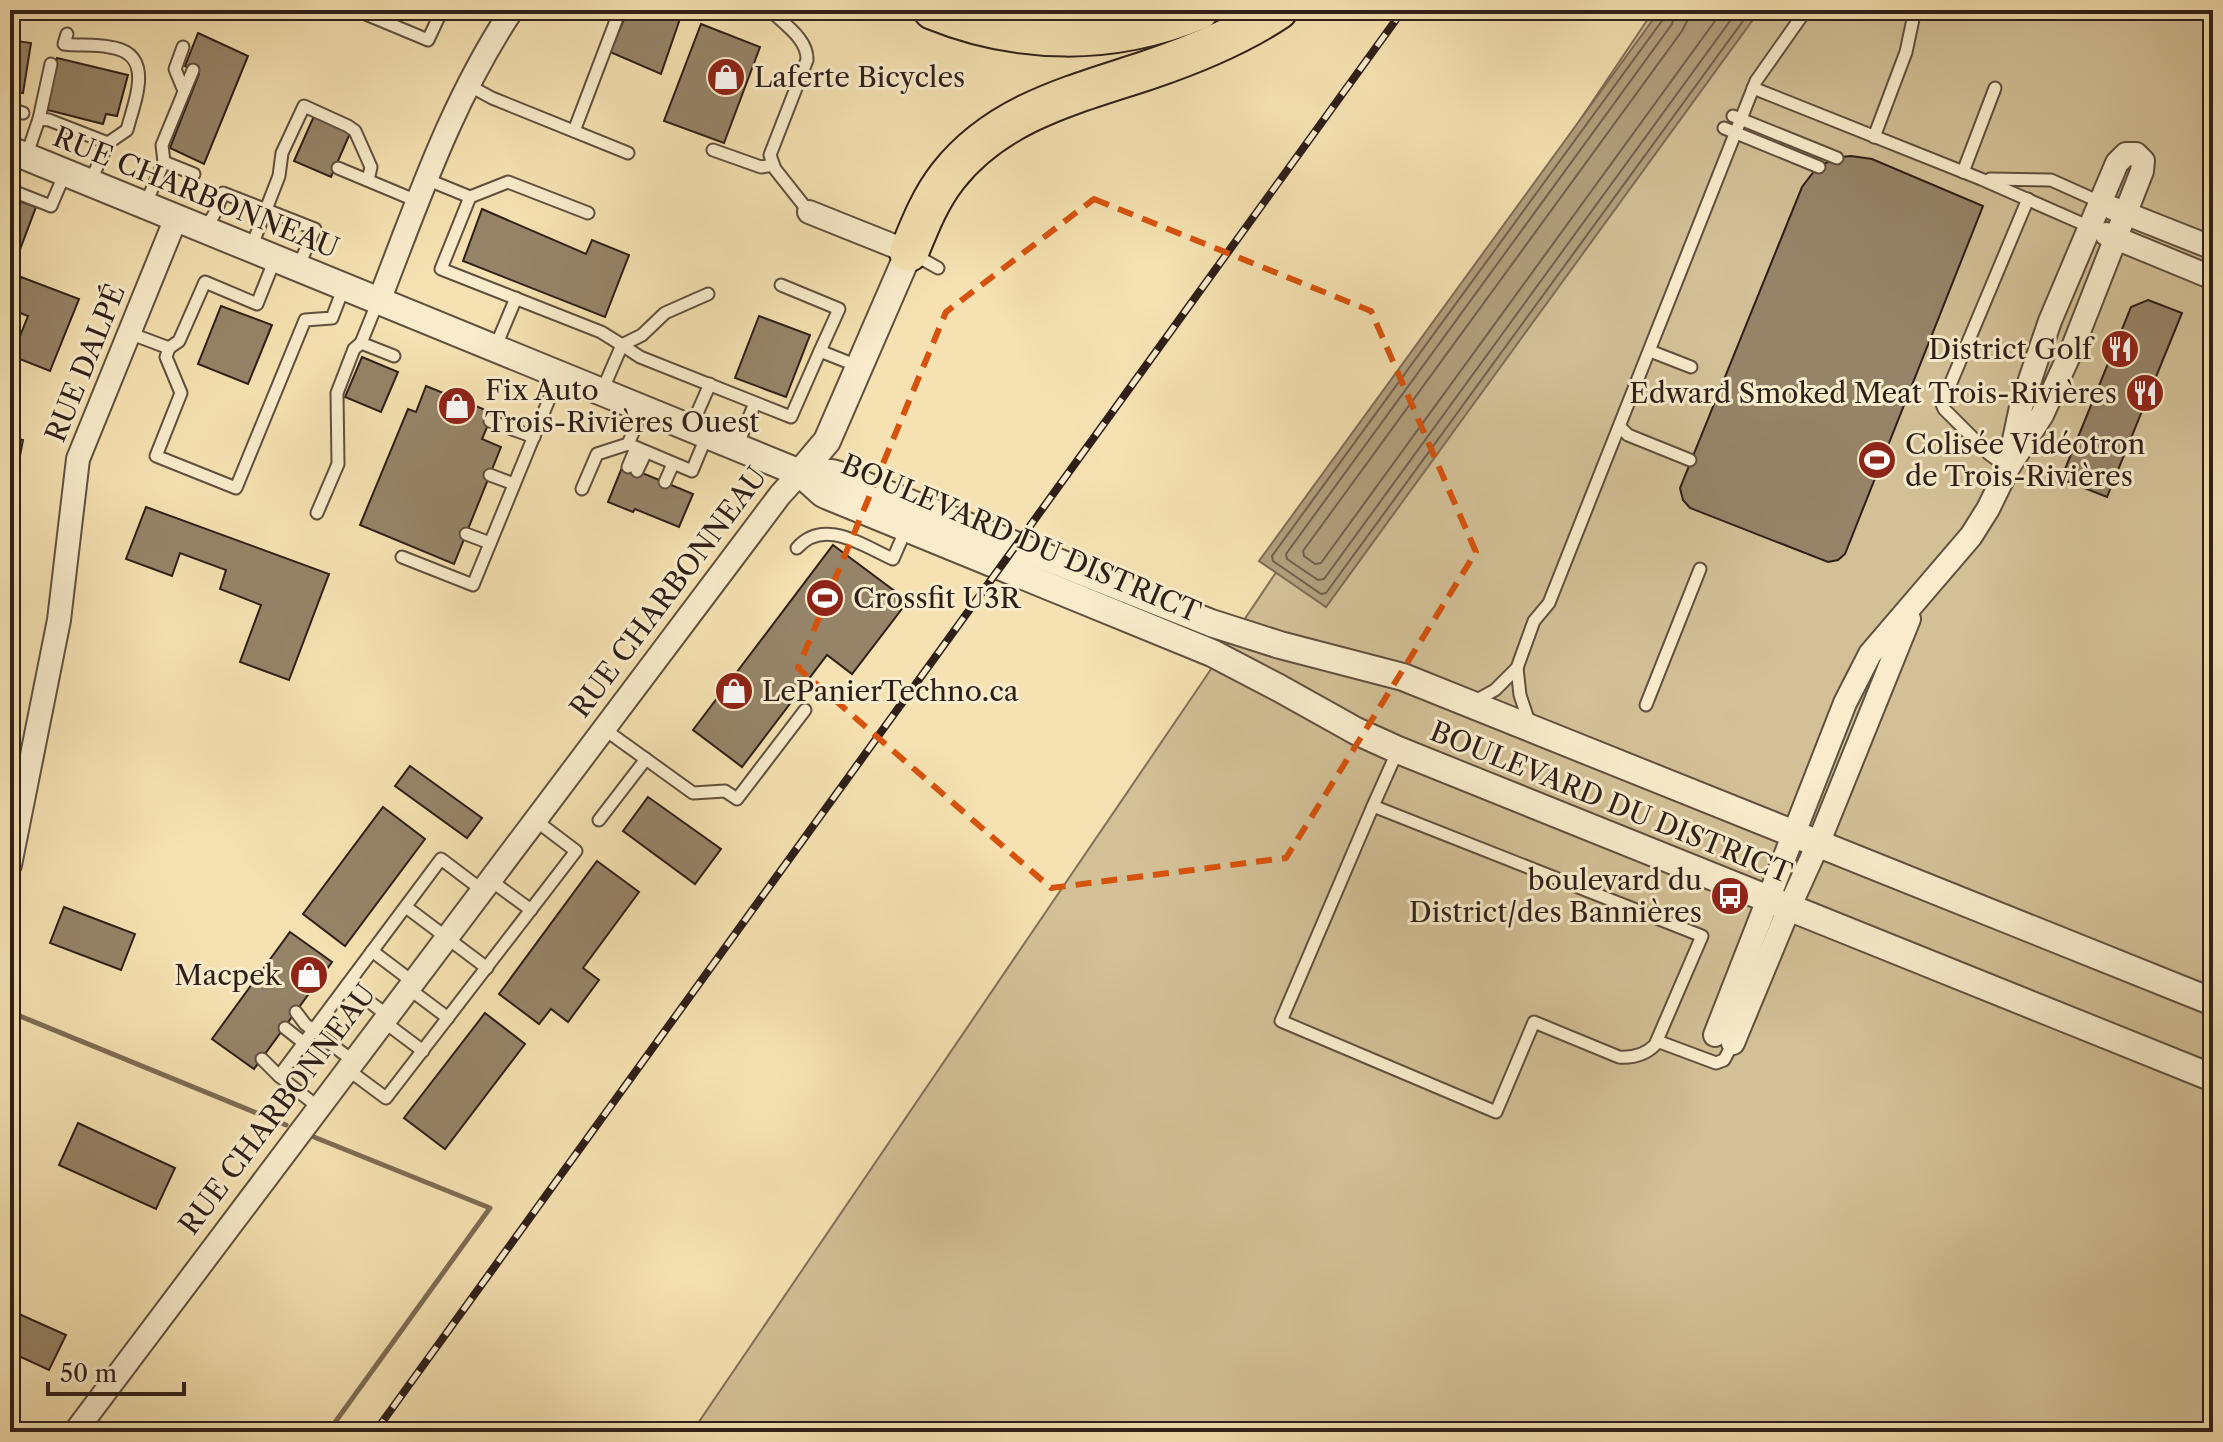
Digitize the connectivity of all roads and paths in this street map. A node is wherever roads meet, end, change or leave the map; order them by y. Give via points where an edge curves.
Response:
1 (356, 10) edge
2 (442, 10) edge
3 (512, 10) edge
4 (620, 10) edge
5 (770, 10) edge
6 (933, 10) edge
7 (1199, 10) edge
8 (1278, 10) edge
9 (1806, 10) edge
10 (1915, 10) edge
11 (67, 34) dead end
12 (183, 47) dead end
13 (51, 64) dead end
14 (193, 70) dead end
15 (467, 85) junction
16 (1753, 88) junction
17 (1995, 88) dead end
18 (184, 91) junction
19 (10, 109) edge
20 (23, 113) dead end
21 (1737, 118) junction
22 (39, 119) junction
23 (574, 131) junction
24 (1730, 131) junction
25 (1874, 137) junction
26 (108, 143) junction
27 (713, 150) dead end
28 (628, 153) dead end
29 (18, 154) edge
30 (1837, 158) dead end
31 (164, 162) junction
32 (773, 165) junction
33 (1819, 167) dead end
34 (338, 168) dead end
35 (1963, 172) junction
36 (194, 174) dead end
37 (78, 178) junction
38 (426, 179) junction
39 (1981, 179) junction
40 (368, 180) junction
41 (10, 190) edge
42 (470, 197) junction
43 (2028, 199) junction
44 (417, 201) junction
45 (2100, 202) junction
46 (144, 205) junction
47 (267, 210) junction
48 (809, 212) joint
49 (588, 213) dead end
50 (2126, 213) junction
51 (176, 218) junction
52 (2090, 227) junction
53 (205, 230) junction
54 (2117, 238) junction
55 (2213, 248) edge
56 (275, 258) junction
57 (923, 260) junction
58 (2213, 278) edge
59 (781, 285) dead end
60 (345, 287) junction
61 (708, 294) dead end
62 (516, 298) junction
63 (379, 301) junction
64 (129, 333) junction
65 (361, 343) junction
66 (622, 345) junction
67 (169, 348) junction
68 (495, 348) junction
69 (820, 351) junction
70 (1650, 351) junction
71 (394, 356) dead end
72 (860, 367) junction
73 (1691, 367) dead end
74 (559, 374) junction
75 (710, 384) junction
76 (602, 392) junction
77 (755, 403) junction
78 (643, 408) junction
79 (490, 421) dead end
80 (1620, 427) junction
81 (699, 431) junction
82 (534, 437) junction
83 (737, 447) junction
84 (637, 448) junction
85 (1690, 460) dead end
86 (673, 464) junction
87 (2008, 468) junction
88 (633, 469) dead end
89 (800, 473) junction
90 (490, 475) dead end
91 (665, 482) dead end
92 (514, 484) junction
93 (582, 489) dead end
94 (317, 513) dead end
95 (906, 529) junction
96 (466, 534) dead end
97 (490, 543) junction
98 (797, 548) dead end
99 (402, 557) dead end
100 (1700, 569) dead end
101 (1917, 599) junction
102 (1517, 668) junction
103 (1469, 704) junction
104 (1646, 705) dead end
105 (805, 710) dead end
106 (604, 729) junction
107 (1532, 729) junction
108 (1398, 750) junction
109 (646, 759) junction
110 (1373, 806) junction
111 (535, 820) junction
112 (599, 820) dead end
113 (1794, 834) junction
114 (1818, 844) junction
115 (10, 865) edge
116 (486, 885) junction
117 (1779, 904) junction
118 (406, 907) junction
119 (531, 910) junction
120 (446, 937) junction
121 (372, 951) junction
122 (487, 968) junction
123 (347, 985) junction
124 (411, 985) junction
125 (2213, 1002) edge
126 (296, 1012) dead end
127 (385, 1018) junction
128 (448, 1018) junction
129 (285, 1028) dead end
130 (313, 1030) junction
131 (1724, 1039) junction
132 (1657, 1041) junction
133 (304, 1043) junction
134 (423, 1051) junction
135 (262, 1059) dead end
136 (1704, 1059) junction
137 (350, 1065) junction
138 (279, 1076) junction
139 (2213, 1078) edge
140 (318, 1107) junction
141 (75, 1432) edge

1 - 2 lane via 428,40
3 - 15 street
4 - 23 lane
5 - 32 lane via 801,40 808,55 770,155
6 - 7 highway via 988,29 1053,37 1133,31
8 - 57 highway via 1199,51 1056,100 1004,126 972,150 927,207
9 - 16 lane
10 - 25 lane via 1906,52
11 - 26 lane via 64,44 111,47 138,64 127,130
12 - 18 lane via 175,69
13 - 22 lane
14 - 18 lane
15 - 23 lane
15 - 38 street
16 - 21 lane
16 - 25 lane
17 - 35 lane
18 - 31 lane via 162,145
19 - 20 lane
21 - 24 lane
21 - 30 lane
22 - 26 lane
22 - 29 lane
23 - 28 lane
24 - 33 lane
24 - 70 lane
25 - 35 lane
26 - 37 lane
27 - 32 lane via 761,167
29 - 37 street, RUE CHARBONNEAU
31 - 36 lane
31 - 46 lane
32 - 48 lane
34 - 40 lane
35 - 39 lane
37 - 41 lane via 51,206
37 - 46 street, RUE CHARBONNEAU
38 - 42 lane
38 - 44 street
39 - 43 lane
39 - 45 lane via 2051,180
40 - 44 lane
40 - 47 lane via 371,167 355,131 304,106 282,153
42 - 49 lane via 508,182
42 - 62 lane via 441,269
43 - 52 lane
43 - 87 lane via 1942,404
44 - 63 street
45 - 50 street
45 - 50 street via 2118,162 2126,154 2136,154 2143,168
45 - 52 street
46 - 51 street, RUE CHARBONNEAU
47 - 53 lane via 223,193
47 - 56 lane
47 - 56 lane via 315,229
48 - 57 street
50 - 54 street
50 - 55 street
51 - 53 street, RUE CHARBONNEAU
51 - 64 street, RUE DALPÉ
52 - 54 street
52 - 87 street via 2037,359
53 - 56 street, RUE CHARBONNEAU
54 - 58 street
54 - 87 street via 2042,415
56 - 60 street, RUE CHARBONNEAU
56 - 67 lane via 257,304 205,282 179,341
57 - 72 street
59 - 69 lane via 839,309
60 - 63 street, RUE CHARBONNEAU
60 - 67 lane via 332,318 305,320 236,488 156,456 181,393 166,357
61 - 66 lane via 665,313
62 - 66 lane
62 - 68 lane
63 - 65 lane
63 - 68 street, RUE CHARBONNEAU
64 - 67 lane
64 - 115 street, RUE DALPÉ via 78,459 59,620
65 - 71 lane
65 - 94 lane via 337,393 338,464
66 - 75 lane
66 - 76 lane
68 - 74 street, RUE CHARBONNEAU
69 - 72 lane
69 - 77 lane via 791,417
70 - 73 lane
70 - 80 lane
72 - 89 street via 823,447
74 - 76 street, RUE CHARBONNEAU
74 - 82 lane
75 - 77 lane
75 - 81 lane
76 - 78 street, RUE CHARBONNEAU
77 - 83 lane
78 - 81 street, RUE CHARBONNEAU
78 - 84 lane
79 - 82 lane
80 - 85 lane
80 - 102 lane
81 - 83 street, RUE CHARBONNEAU
81 - 86 lane via 692,471
82 - 92 lane
83 - 89 street, RUE CHARBONNEAU
84 - 86 lane
84 - 88 lane
84 - 93 lane via 597,454
86 - 91 lane
87 - 101 street via 1976,529
89 - 95 street, BOULEVARD DU DISTRICT via 822,493
89 - 103 street, BOULEVARD DU DISTRICT via 839,475 1211,623 1387,672
89 - 106 street, RUE CHARBONNEAU
90 - 92 lane
92 - 97 lane
95 - 98 lane via 893,559 833,534 810,536
95 - 108 street, BOULEVARD DU DISTRICT via 1212,653
96 - 97 lane
97 - 99 lane via 473,585
100 - 104 lane
101 - 113 street via 1863,666
101 - 114 street
102 - 103 lane via 1495,690
102 - 107 lane
103 - 107 street, BOULEVARD DU DISTRICT
105 - 109 lane via 737,799 725,791 693,793
106 - 109 lane
106 - 111 street, RUE CHARBONNEAU
107 - 113 street, BOULEVARD DU DISTRICT
108 - 110 lane
108 - 117 street, BOULEVARD DU DISTRICT
109 - 112 lane
110 - 132 lane via 1702,936
110 - 132 lane via 1281,1021 1496,1112 1534,1022 1623,1057 1645,1053
111 - 116 street, RUE CHARBONNEAU
111 - 119 lane via 576,851
113 - 114 street, BOULEVARD DU DISTRICT
113 - 117 street via 1782,864
114 - 117 street via 1803,876
114 - 125 street, BOULEVARD DU DISTRICT
116 - 118 lane via 441,859
116 - 119 lane
116 - 120 street, RUE CHARBONNEAU
117 - 131 street
117 - 139 street, BOULEVARD DU DISTRICT
118 - 120 lane
118 - 121 lane
119 - 122 lane
120 - 122 lane
120 - 124 street, RUE CHARBONNEAU
121 - 123 lane
121 - 124 lane
122 - 128 lane
123 - 127 lane
123 - 130 lane
124 - 127 street, RUE CHARBONNEAU
124 - 128 lane
126 - 130 lane
127 - 134 lane
127 - 137 street, RUE CHARBONNEAU
128 - 134 lane
129 - 133 lane
130 - 133 lane
130 - 137 lane
131 - 136 lane
131 - 136 lane via 1722,1062
132 - 136 lane
133 - 138 lane
134 - 137 lane via 386,1098
135 - 138 lane
137 - 140 street, RUE CHARBONNEAU
138 - 140 lane
140 - 141 street, RUE CHARBONNEAU

